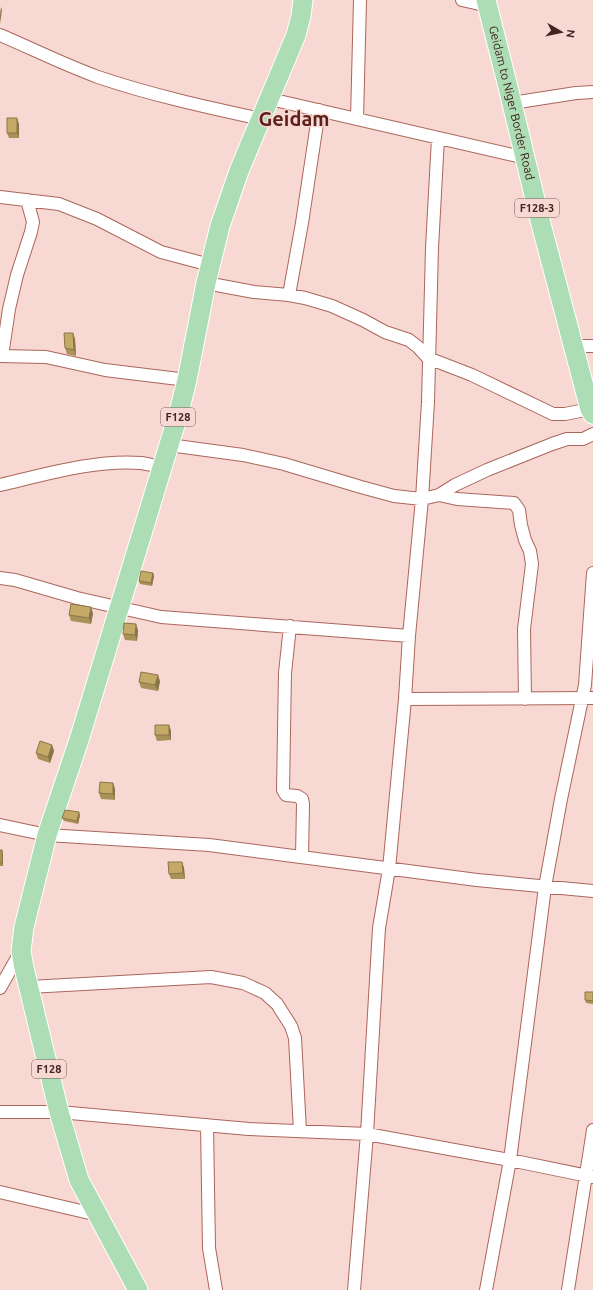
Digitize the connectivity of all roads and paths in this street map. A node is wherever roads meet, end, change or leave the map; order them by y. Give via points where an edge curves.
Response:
1 (303, 0) edge
2 (360, 0) edge
3 (462, 0) edge
4 (487, 3) edge
5 (0, 35) edge
6 (593, 92) edge
7 (270, 99) junction
8 (512, 103) junction
9 (319, 110) junction
10 (260, 119) junction
11 (357, 119) junction
12 (438, 138) junction
13 (526, 158) junction
14 (0, 197) edge
15 (27, 200) junction
16 (208, 274) junction
17 (290, 295) junction
18 (574, 346) junction
19 (593, 346) edge
20 (1, 356) edge
21 (428, 358) junction
22 (187, 380) junction
23 (592, 411) edge
24 (593, 434) edge
25 (169, 445) junction
26 (162, 467) junction
27 (0, 485) edge
28 (439, 496) junction
29 (422, 499) junction
30 (593, 573) edge
31 (0, 578) edge
32 (119, 608) junction
33 (290, 626) junction
34 (409, 636) junction
35 (587, 698) edge
36 (405, 699) junction
37 (525, 699) junction
38 (0, 825) edge
39 (47, 835) junction
40 (302, 856) junction
41 (388, 869) junction
42 (545, 887) junction
43 (593, 892) edge
44 (21, 951) junction
45 (0, 988) edge
46 (29, 988) junction
47 (0, 1112) edge
48 (59, 1112) junction
49 (207, 1125) junction
50 (593, 1130) edge
51 (300, 1131) junction
52 (367, 1134) junction
53 (510, 1160) junction
54 (589, 1176) edge
55 (0, 1192) edge
56 (98, 1215) junction
57 (138, 1290) edge
58 (216, 1290) edge
59 (354, 1290) edge
60 (486, 1290) edge
61 (568, 1290) edge

1 - 7 main road, F128 via 296,34
2 - 11 street
3 - 4 street
4 - 8 main road, Geidam to Niger Border Road / F128-3
5 - 10 street via 97,76 195,104
6 - 8 street
7 - 9 street
7 - 10 main road, F128
8 - 13 main road, Geidam to Niger Border Road / F128-3
9 - 11 street
9 - 17 street
10 - 16 main road, F128 via 220,226
11 - 12 street
12 - 13 street
12 - 21 street
13 - 18 main road, Geidam to Niger Border Road / F128-3
14 - 15 street
15 - 16 street via 59,204 97,219
15 - 20 street via 33,222 17,275
16 - 17 street via 254,292
16 - 22 main road, F128
17 - 21 street via 332,306 385,332 409,340
18 - 19 street
18 - 23 main road, Geidam to Niger Border Road / F128-3
20 - 22 street via 46,357 105,370
21 - 23 street via 472,375 553,414
21 - 29 street
22 - 25 main road, F128
24 - 28 street via 583,440 567,439 515,458 455,485
25 - 26 main road, F128
25 - 29 street via 243,455 387,494
26 - 27 street via 140,463 109,464
26 - 32 main road, F128
28 - 29 street
28 - 37 street via 514,502 520,510 523,533 532,564 524,628
29 - 34 street
30 - 35 street via 585,685
31 - 32 street
32 - 33 street via 161,617
32 - 39 main road, F128
33 - 34 street
33 - 40 street via 285,673 283,790 286,794 302,799
34 - 36 street
35 - 37 street
35 - 42 street via 561,799
36 - 37 street
36 - 41 street
38 - 39 street
39 - 40 street via 208,845
39 - 44 main road, F128 via 24,927
40 - 41 street
41 - 42 street
41 - 52 street via 379,928
42 - 43 street
42 - 53 street
44 - 45 street
44 - 46 main road, F128
46 - 48 main road, F128
46 - 51 street via 212,976 243,983 265,993 277,1004 291,1026 295,1038
47 - 48 street
48 - 49 street
48 - 56 main road, F128 via 79,1180
49 - 51 street
49 - 58 street via 209,1248
50 - 54 street
51 - 52 street
52 - 53 street
52 - 59 street
53 - 54 street
53 - 60 street
54 - 61 street
55 - 56 street
56 - 57 main road, F128

